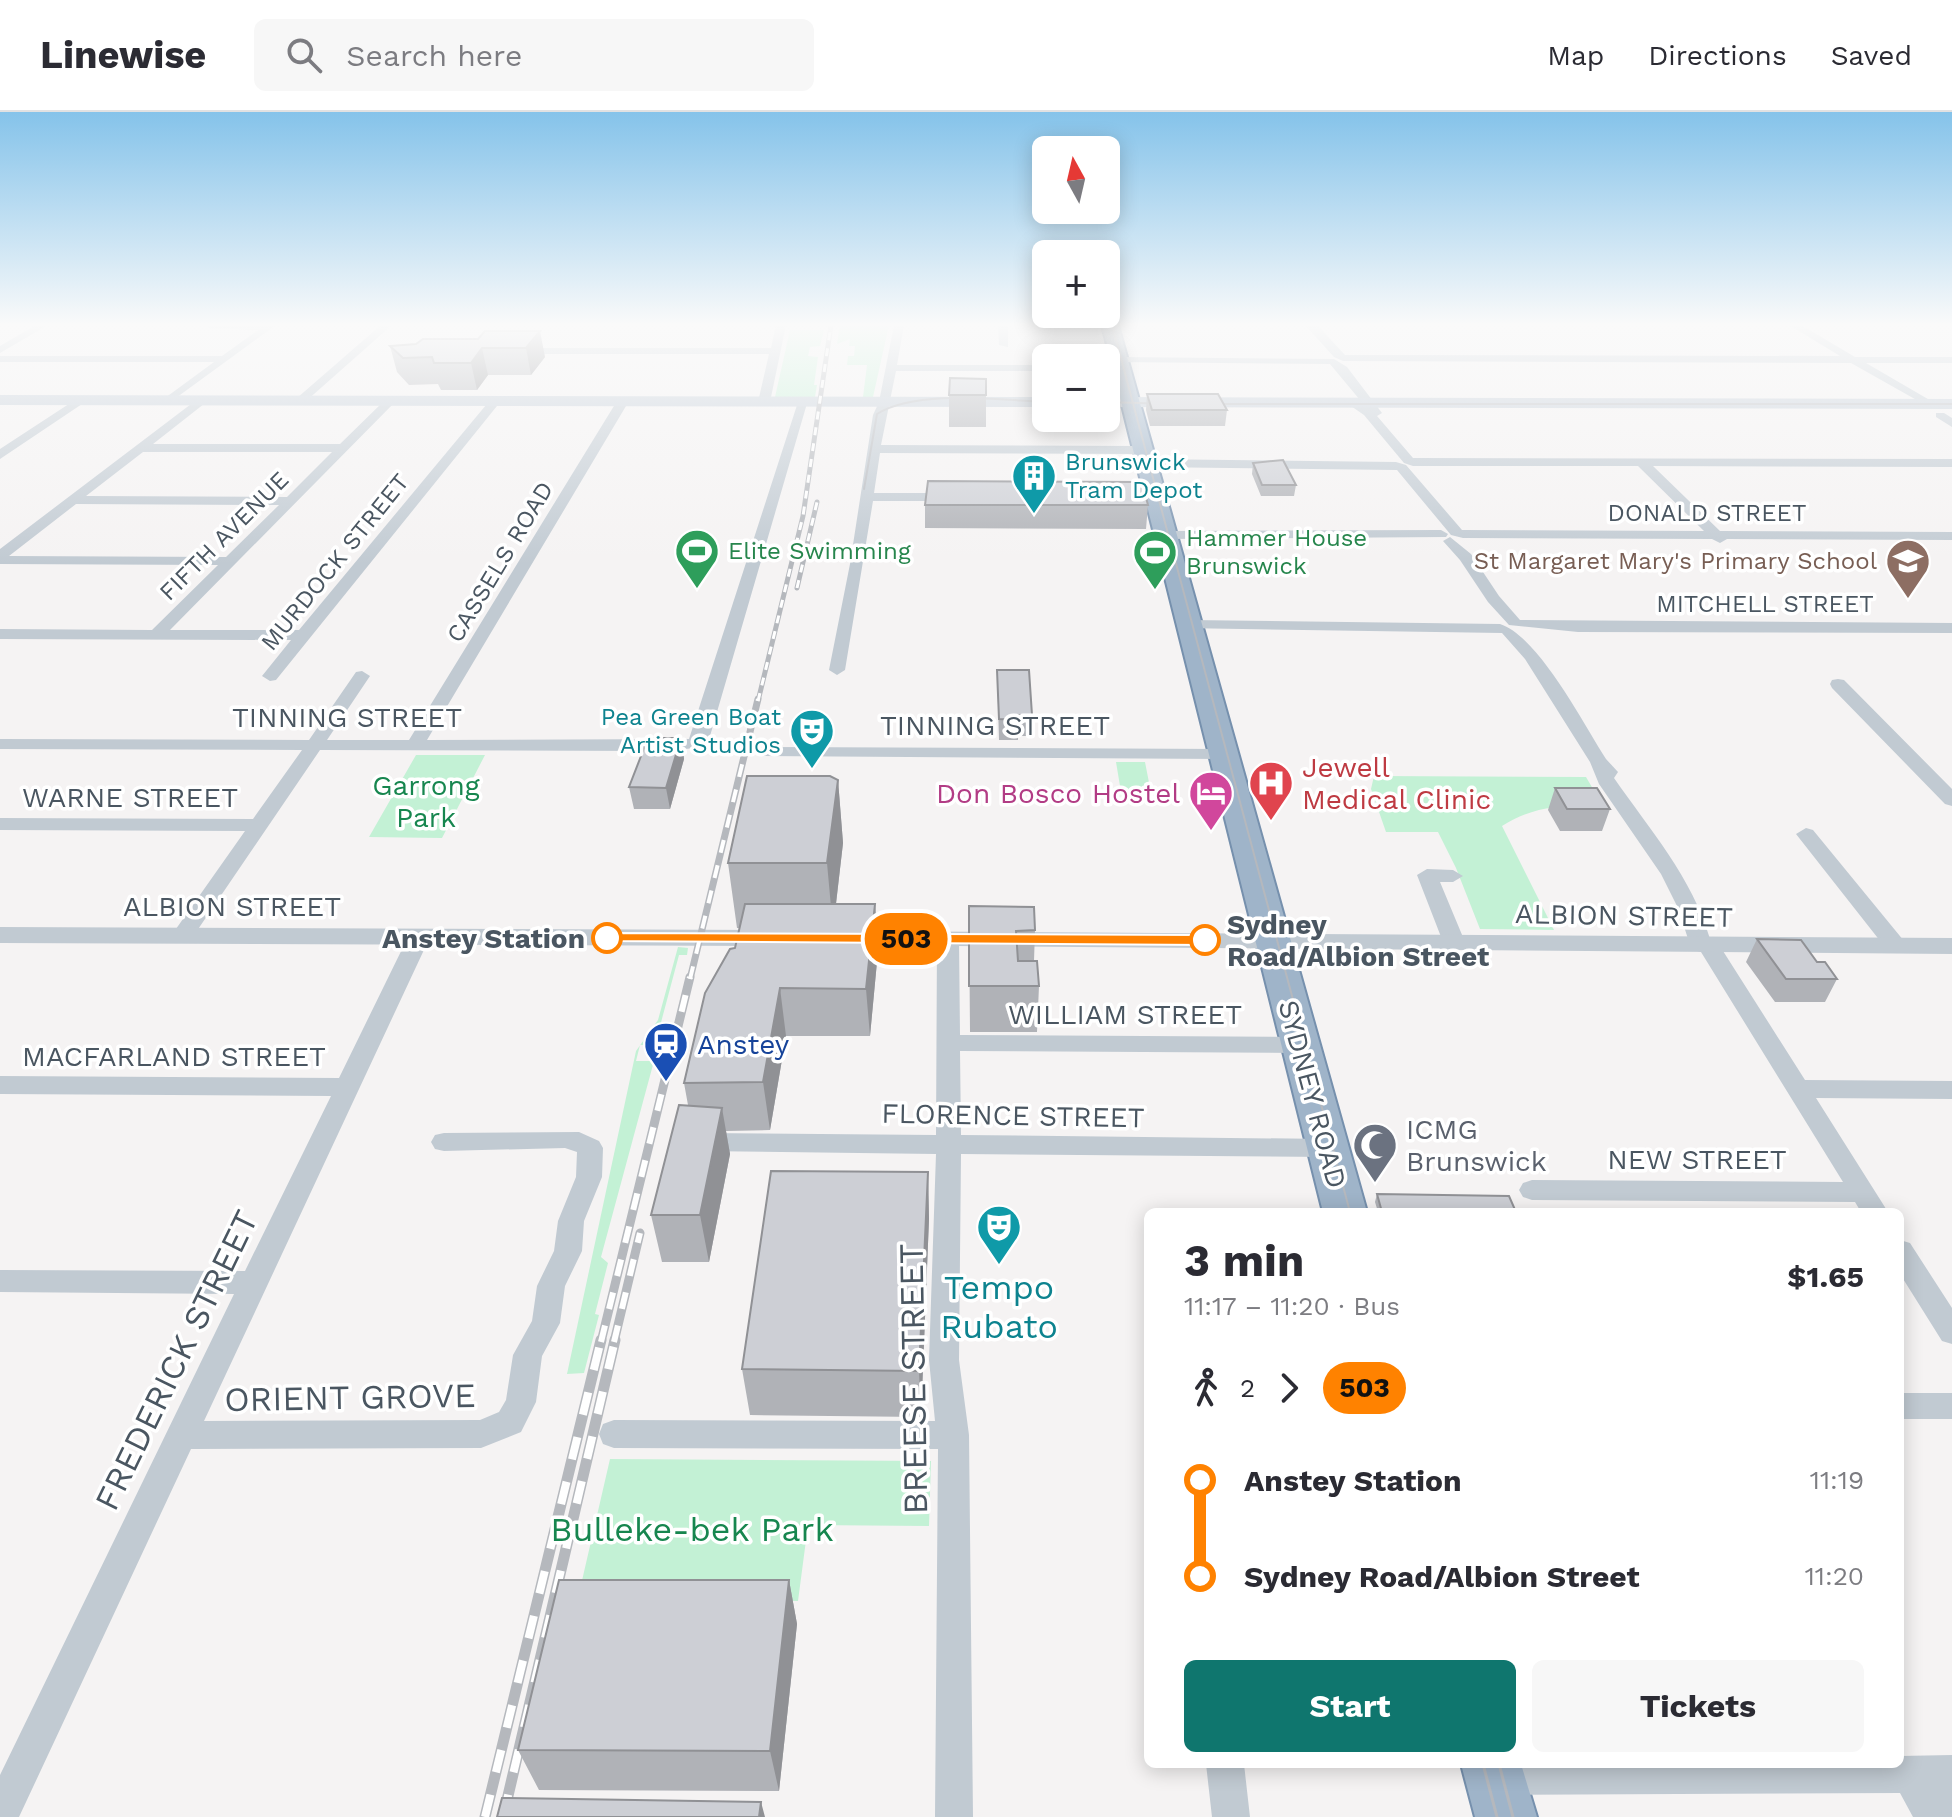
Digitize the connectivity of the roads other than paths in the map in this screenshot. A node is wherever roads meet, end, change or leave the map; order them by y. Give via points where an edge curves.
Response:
1 (1131, 404) edge
2 (75, 405) edge
3 (197, 405) edge
4 (386, 405) edge
5 (492, 405) edge
6 (621, 405) edge
7 (803, 405) edge
8 (884, 405) edge
9 (1363, 405) edge
10 (1735, 405) edge
11 (1935, 407) edge
12 (1952, 423) edge
13 (141, 448) junction
14 (342, 448) junction
15 (874, 449) junction
16 (0, 455) edge
17 (1144, 457) junction
18 (1405, 464) junction
19 (1644, 465) junction
20 (1952, 465) edge
21 (865, 497) junction
22 (975, 497) edge
23 (74, 500) junction
24 (290, 501) junction
25 (1165, 535) junction
26 (1718, 537) junction
27 (1952, 538) edge
28 (1455, 539) junction
29 (0, 558) edge
30 (230, 561) junction
31 (1188, 625) junction
32 (1512, 627) junction
33 (1952, 628) edge
34 (0, 634) edge
35 (157, 634) junction
36 (304, 635) junction
37 (837, 670) dead end
38 (270, 676) dead end
39 (362, 676) dead end
40 (1838, 684) dead end
41 (0, 744) edge
42 (314, 745) junction
43 (415, 745) junction
44 (767, 752) dead end
45 (1223, 754) junction
46 (1952, 800) edge
47 (0, 824) edge
48 (259, 825) junction
49 (1806, 834) dead end
50 (1453, 876) dead end
51 (0, 935) edge
52 (182, 936) junction
53 (419, 937) junction
54 (791, 939) edge
55 (821, 939) edge
56 (948, 940) junction
57 (1271, 940) junction
58 (1454, 942) junction
59 (1708, 945) junction
60 (1896, 946) junction
61 (1952, 946) edge
62 (950, 1043) junction
63 (1299, 1045) junction
64 (0, 1085) edge
65 (347, 1087) junction
66 (1797, 1089) junction
67 (1952, 1090) edge
68 (444, 1142) dead end
69 (698, 1142) edge
70 (950, 1145) junction
71 (1328, 1148) junction
72 (1532, 1190) dead end
73 (1869, 1202) edge
74 (1344, 1208) edge
75 (1904, 1257) edge
76 (0, 1281) edge
77 (252, 1283) junction
78 (1952, 1332) edge
79 (1904, 1406) edge
80 (1952, 1406) edge
81 (614, 1434) dead end
82 (180, 1435) junction
83 (954, 1435) junction
84 (1225, 1768) edge
85 (1933, 1774) edge
86 (1497, 1786) edge
87 (1952, 1811) edge
88 (0, 1816) edge
89 (954, 1817) edge
90 (1231, 1817) edge
91 (1934, 1817) edge

1 - 17 highway, SYDNEY ROAD
2 - 16 street
3 - 13 street
4 - 14 street, FIFTH AVENUE
5 - 36 street, MURDOCK STREET
6 - 43 street, CASSELS ROAD
7 - 43 street, TINNING STREET via 701,736 694,744
8 - 15 street
9 - 18 street
10 - 11 main road
11 - 12 street
13 - 14 street
13 - 23 street
14 - 24 street, FIFTH AVENUE
15 - 17 street
15 - 21 street
17 - 18 street
17 - 25 highway, SYDNEY ROAD via 1148,498
18 - 19 street
18 - 28 street
19 - 20 street
19 - 26 street
21 - 22 street
21 - 37 street
23 - 24 street
23 - 29 street
24 - 30 street, FIFTH AVENUE
25 - 28 street, DONALD STREET
25 - 31 highway, SYDNEY ROAD
26 - 27 street, DONALD STREET
26 - 28 street, DONALD STREET
28 - 32 street
29 - 30 street
30 - 35 street, FIFTH AVENUE
31 - 32 street, MITCHELL STREET
31 - 45 highway, SYDNEY ROAD
32 - 33 street, MITCHELL STREET
32 - 59 street via 1599,762 1607,785 1625,803 1678,886
34 - 35 street
35 - 36 street
36 - 38 street, MURDOCK STREET
39 - 42 street
40 - 46 street
41 - 42 street, TINNING STREET
42 - 43 street, TINNING STREET
42 - 48 street
44 - 45 street, TINNING STREET
45 - 57 highway, SYDNEY ROAD
47 - 48 street, WARNE STREET
48 - 52 street
49 - 60 street
50 - 58 street via 1427,875
51 - 52 street, ALBION STREET
52 - 53 street, ALBION STREET
53 - 54 street, ALBION STREET
53 - 65 street, FREDERICK STREET
55 - 56 street, ALBION STREET
56 - 57 street, ALBION STREET
56 - 62 street, BREESE STREET
57 - 58 street, ALBION STREET
57 - 63 highway, SYDNEY ROAD
58 - 59 street, ALBION STREET
59 - 60 street, ALBION STREET
59 - 66 street
60 - 61 street, ALBION STREET
62 - 63 street, WILLIAM STREET
62 - 70 street, BREESE STREET
63 - 71 highway, SYDNEY ROAD
64 - 65 street, MACFARLAND STREET
65 - 77 street, FREDERICK STREET
66 - 67 street
66 - 73 street
68 - 82 street, ORIENT GROVE via 565,1139 590,1148 589,1177 571,1221 568,1251 551,1286 546,1323 528,1355 521,1402 510,1422 481,1434
69 - 70 street, FLORENCE STREET
70 - 71 street, FLORENCE STREET
70 - 83 street, BREESE STREET via 945,1360
71 - 74 highway, SYDNEY ROAD
72 - 73 street, NEW STREET
75 - 78 street
76 - 77 street
77 - 82 street, FREDERICK STREET
79 - 80 street
81 - 83 street
82 - 88 street, FREDERICK STREET
83 - 89 street, BREESE STREET
84 - 90 street
85 - 86 street
85 - 87 street
85 - 91 street

